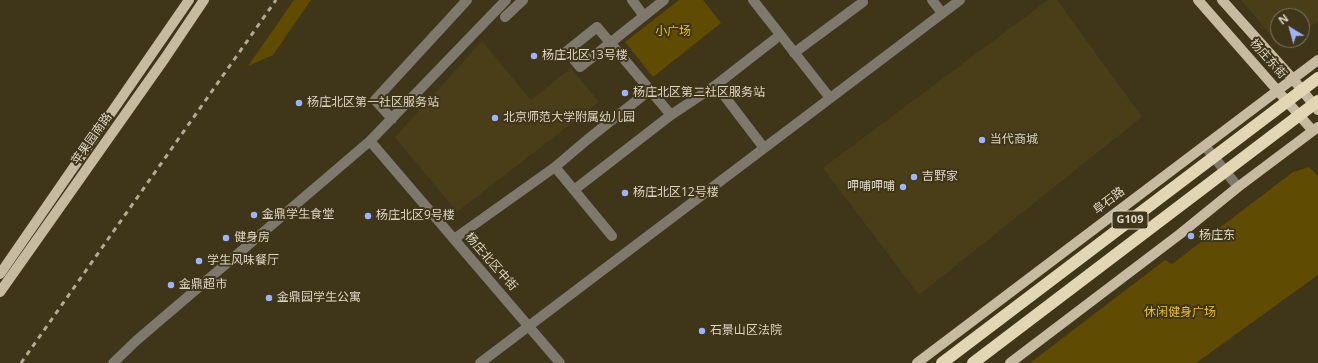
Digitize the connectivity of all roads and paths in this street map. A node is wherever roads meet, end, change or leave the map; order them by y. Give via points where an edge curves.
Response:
1 (189, 0) edge
2 (204, 0) edge
3 (467, 0) edge
4 (506, 0) edge
5 (523, 0) edge
6 (632, 0) edge
7 (664, 0) edge
8 (753, 0) edge
9 (862, 0) edge
10 (932, 0) edge
11 (960, 0) edge
12 (1198, 0) edge
13 (1222, 0) edge
14 (942, 13) junction
15 (644, 16) junction
16 (505, 17) dead end
17 (775, 39) dead end
18 (794, 53) junction
19 (1318, 60) edge
20 (1318, 78) edge
21 (1293, 79) junction
22 (716, 85) junction
23 (650, 90) junction
24 (1278, 91) junction
25 (830, 98) junction
26 (1318, 101) edge
27 (1318, 110) edge
28 (671, 115) junction
29 (392, 119) junction
30 (1316, 132) edge
31 (370, 141) junction
32 (1205, 146) junction
33 (764, 148) junction
34 (555, 167) junction
35 (1238, 187) junction
36 (574, 190) junction
37 (612, 236) dead end
38 (454, 239) junction
39 (0, 274) edge
40 (0, 292) edge
41 (528, 326) junction
42 (113, 363) edge
43 (480, 363) edge
44 (560, 363) edge
45 (917, 363) edge
46 (942, 363) edge
47 (973, 363) edge
48 (1010, 363) edge

1 - 39 main road, 苹果园南路
2 - 40 main road, 苹果园南路
3 - 29 street via 375,100
4 - 29 street
5 - 16 street
6 - 15 street
7 - 15 street
8 - 18 street
9 - 18 street via 863,2
10 - 14 street
11 - 14 street
12 - 24 main road, 杨庄东街
13 - 21 main road, 杨庄东街
14 - 25 street
15 - 23 street via 610,42
17 - 22 street
18 - 25 street
19 - 21 main road, 阜石路
20 - 46 highway, G109, bridge
21 - 24 main road, 阜石路
21 - 27 main road, 杨庄东街
22 - 28 street
22 - 33 street
23 - 28 street
23 - 34 street
24 - 30 main road, 杨庄东街
24 - 32 main road, 阜石路
25 - 33 street
26 - 47 highway, G109, bridge
28 - 36 street
29 - 31 street
30 - 35 main road
31 - 38 street, 杨庄北区中街
31 - 42 street via 142,335
32 - 35 street
32 - 45 main road, 阜石路
33 - 41 street
34 - 36 street
34 - 38 street
35 - 48 main road
36 - 37 street
38 - 41 street, 杨庄北区中街
41 - 43 street
41 - 44 street, 杨庄北区中街

